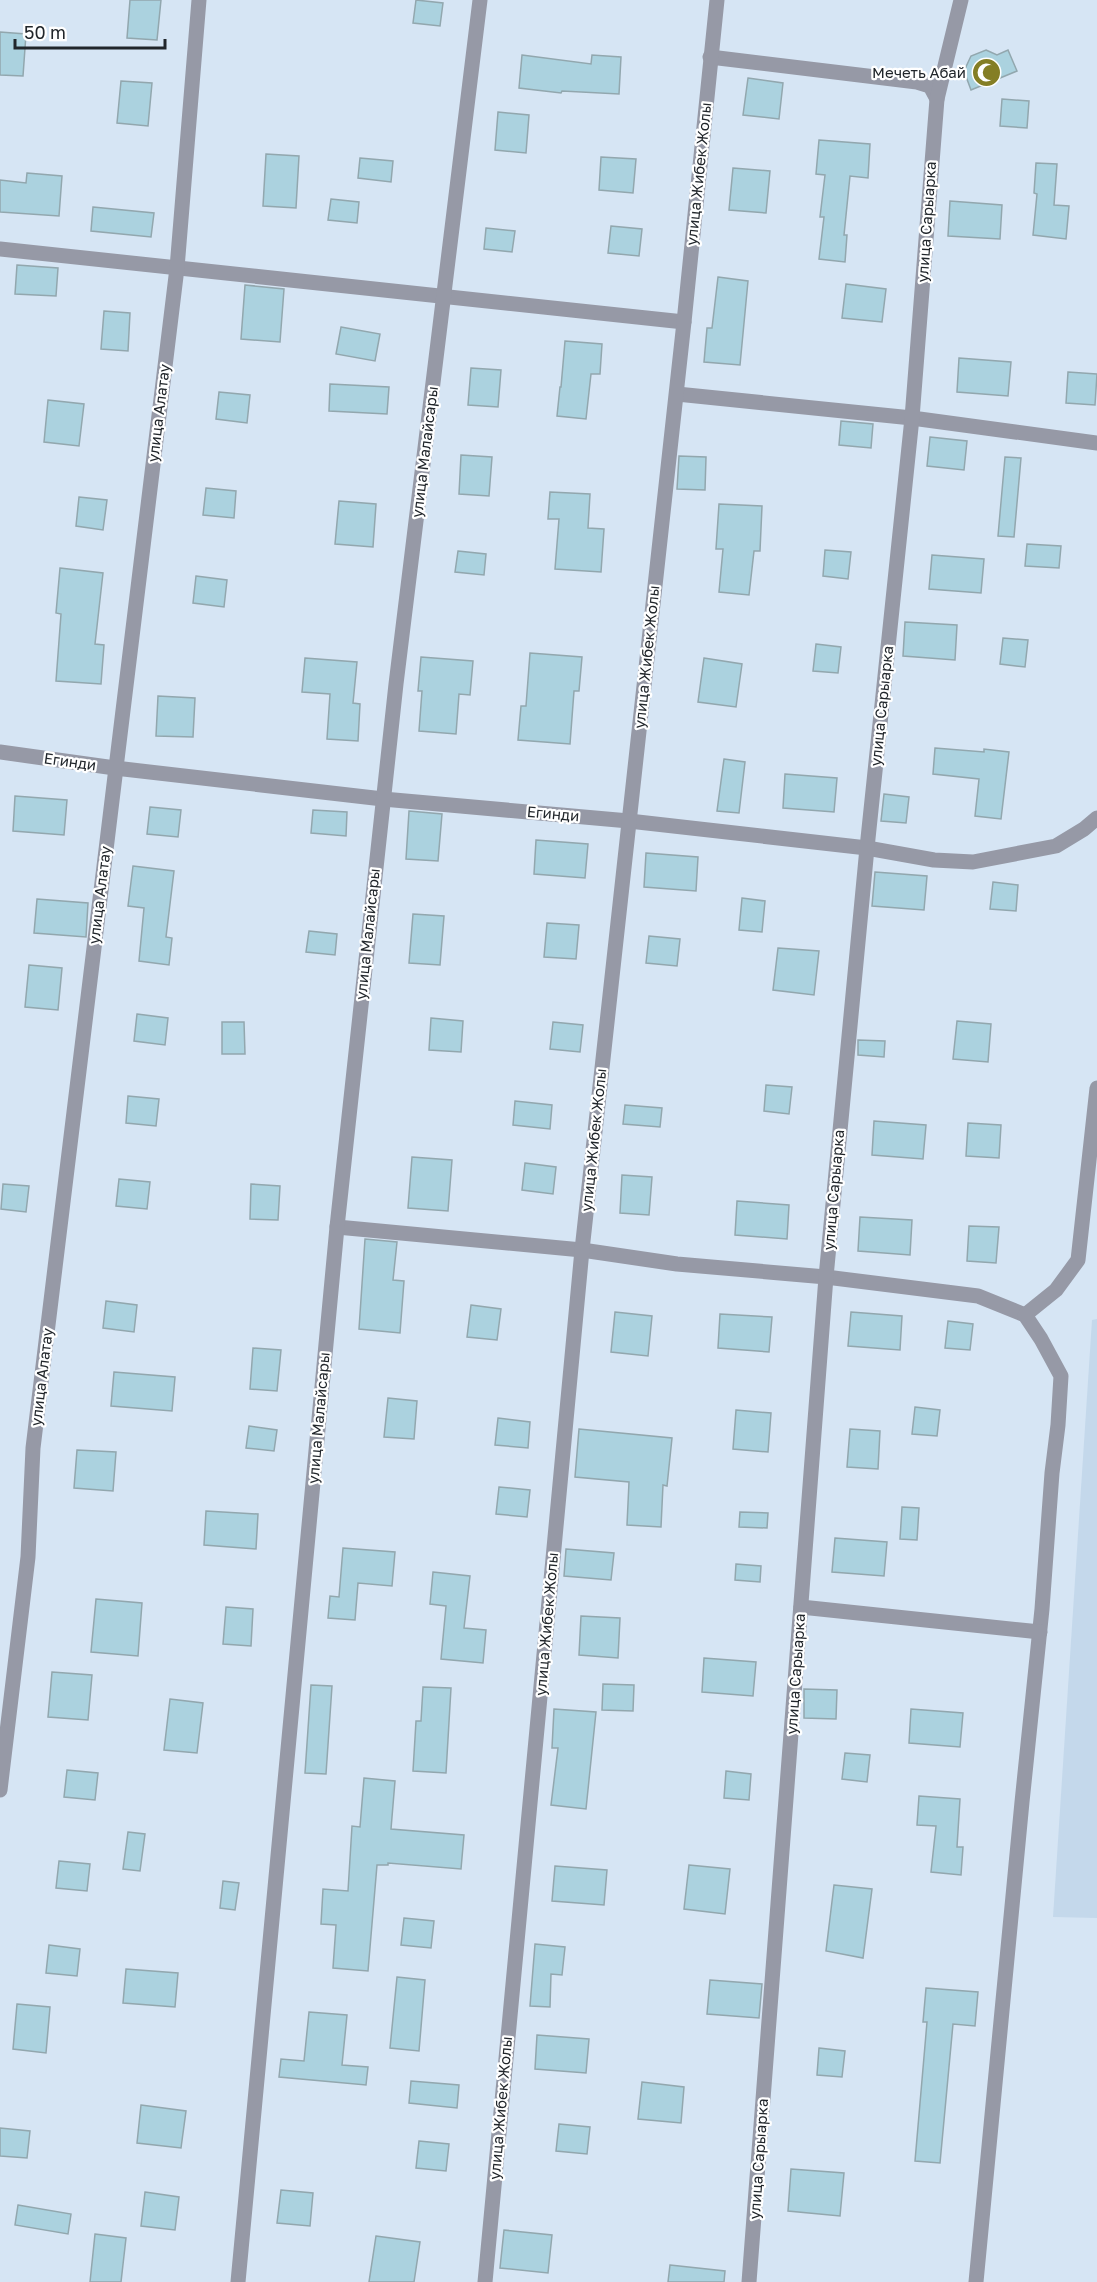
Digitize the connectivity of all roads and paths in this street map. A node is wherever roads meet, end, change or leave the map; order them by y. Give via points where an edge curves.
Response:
1 (199, 0) edge
2 (480, 0) edge
3 (717, 0) edge
4 (961, 0) edge
5 (710, 57) junction
6 (937, 99) junction
7 (0, 249) edge
8 (177, 268) junction
9 (444, 296) junction
10 (684, 322) junction
11 (676, 394) junction
12 (912, 418) junction
13 (1097, 443) edge
14 (0, 752) edge
15 (115, 768) junction
16 (383, 799) junction
17 (1097, 818) edge
18 (629, 821) junction
19 (867, 848) junction
20 (1097, 1088) edge
21 (337, 1227) junction
22 (582, 1250) junction
23 (826, 1277) junction
24 (1025, 1315) junction
25 (801, 1607) junction
26 (1040, 1632) junction
27 (0, 1790) edge
28 (237, 2282) edge
29 (484, 2282) edge
30 (749, 2282) edge
31 (976, 2282) edge

1 - 8 street, улица Алатау
2 - 9 street, улица Малайсары
3 - 5 street, улица Жибек Жолы
4 - 6 street, улица Сарыарка
5 - 6 street via 917,82 930,86
5 - 10 street, улица Жибек Жолы
6 - 12 street, улица Сарыарка
7 - 8 street
8 - 9 street
8 - 15 street, улица Алатау
9 - 10 street
9 - 16 street, улица Малайсары
10 - 11 street, улица Жибек Жолы
11 - 12 street
11 - 18 street, улица Жибек Жолы
12 - 13 street
12 - 19 street, улица Сарыарка
14 - 15 street, Егинди
15 - 16 street, Егинди
15 - 27 street, улица Алатау via 33,1448 28,1557
16 - 18 street, Егинди
16 - 21 street, улица Малайсары
17 - 19 street, Егинди via 1056,846 972,862 934,860
18 - 19 street, Егинди
18 - 22 street, улица Жибек Жолы
19 - 23 street, улица Сарыарка
20 - 24 street via 1078,1260 1056,1290
21 - 22 street
21 - 28 street, улица Малайсары
22 - 23 street via 677,1264
22 - 29 street, улица Жибек Жолы
23 - 24 street via 978,1296
23 - 25 street, улица Сарыарка
24 - 26 street via 1061,1376
25 - 26 street
25 - 30 street, улица Сарыарка
26 - 31 street

